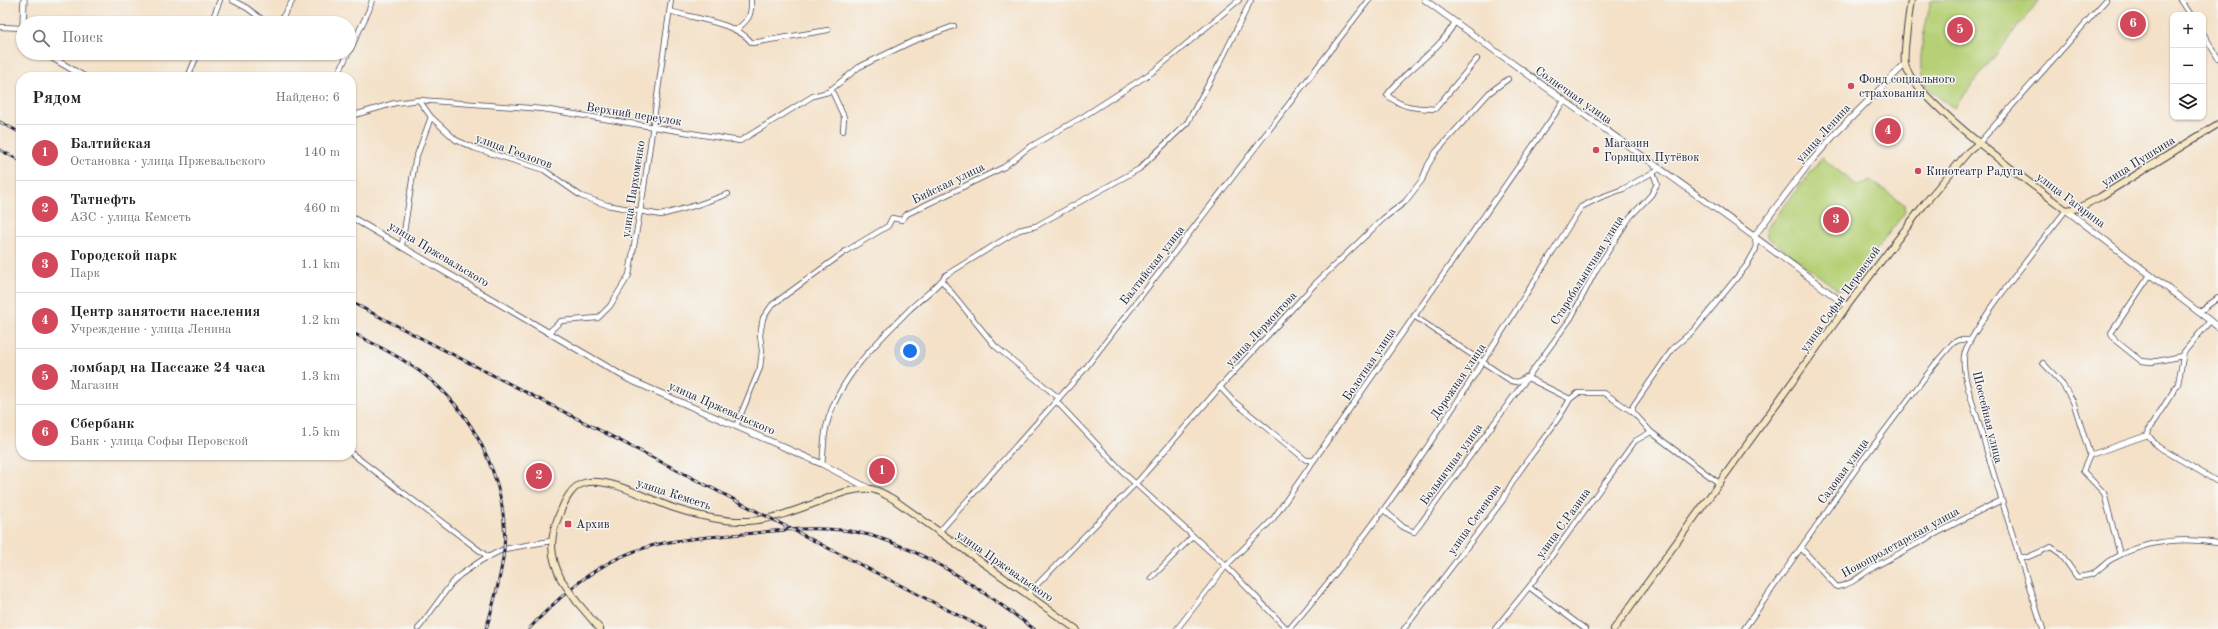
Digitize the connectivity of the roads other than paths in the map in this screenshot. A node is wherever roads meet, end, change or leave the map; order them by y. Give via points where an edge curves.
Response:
1 (24, 0) edge
2 (220, 0) edge
3 (232, 0) edge
4 (294, 0) edge
5 (372, 0) edge
6 (670, 0) edge
7 (751, 0) edge
8 (1239, 0) edge
9 (1250, 0) edge
10 (1369, 0) edge
11 (1425, 0) edge
12 (1911, 0) edge
13 (2106, 0) edge
14 (2181, 0) edge
15 (670, 11) junction
16 (2189, 12) edge
17 (23, 16) edge
18 (214, 16) edge
19 (258, 16) edge
20 (284, 16) edge
21 (1455, 22) junction
22 (954, 26) dead end
23 (0, 28) edge
24 (16, 28) edge
25 (736, 30) junction
26 (828, 30) dead end
27 (356, 37) edge
28 (2206, 38) edge
29 (1477, 58) dead end
30 (2218, 58) edge
31 (56, 60) edge
32 (195, 60) edge
33 (345, 60) edge
34 (1905, 64) junction
35 (76, 72) edge
36 (190, 72) edge
37 (339, 72) edge
38 (1508, 79) dead end
39 (831, 89) junction
40 (419, 100) junction
41 (1564, 101) junction
42 (356, 115) edge
43 (431, 118) junction
44 (2218, 124) edge
45 (653, 127) junction
46 (843, 132) dead end
47 (1979, 143) junction
48 (1659, 169) junction
49 (1653, 172) junction
50 (728, 194) dead end
51 (640, 210) junction
52 (2066, 210) junction
53 (356, 219) edge
54 (1754, 235) junction
55 (402, 245) junction
56 (2150, 274) junction
57 (942, 281) junction
58 (2218, 298) edge
59 (1847, 306) junction
60 (2198, 312) junction
61 (1414, 316) junction
62 (2210, 321) junction
63 (2218, 327) edge
64 (548, 332) junction
65 (1970, 340) junction
66 (2183, 356) junction
67 (1483, 363) junction
68 (2043, 363) dead end
69 (1526, 377) junction
70 (1220, 387) junction
71 (1570, 399) junction
72 (1058, 400) junction
73 (1633, 412) junction
74 (736, 426) junction
75 (1651, 432) junction
76 (2148, 435) junction
77 (2090, 455) junction
78 (356, 458) edge
79 (1314, 460) junction
80 (822, 464) junction
81 (2218, 482) edge
82 (1135, 483) junction
83 (1720, 484) junction
84 (870, 489) junction
85 (2000, 501) junction
86 (1384, 510) junction
87 (939, 532) junction
88 (1193, 536) junction
89 (551, 541) junction
90 (2218, 543) edge
91 (1801, 548) junction
92 (2120, 554) junction
93 (488, 557) junction
94 (2019, 557) junction
95 (1226, 566) junction
96 (1151, 578) dead end
97 (1530, 586) junction
98 (1027, 595) junction
99 (418, 629) edge
100 (600, 629) edge
101 (1076, 629) edge
102 (1177, 629) edge
103 (1288, 629) edge
104 (1404, 629) edge
105 (1496, 629) edge
106 (1585, 629) edge
107 (1614, 629) edge
108 (1744, 629) edge
109 (2043, 629) edge

1 - 17 street
2 - 18 street
3 - 19 street
4 - 20 street
5 - 27 street
6 - 15 street, улица Пархоменко
7 - 25 street via 752,12 747,21
8 - 74 street, Бийская улица via 1147,75 1084,116 1028,148 1004,167 907,214 902,220 892,218 888,226 846,251 772,305 762,324 760,368
9 - 57 street via 1222,60 1187,123 1139,169 1036,226 1019,230 946,275
10 - 72 street, Балтийская улица via 1084,370
11 - 21 street, Солнечная улица
12 - 34 main road
13 - 47 street, улица Софьи Перовской
14 - 16 street
15 - 25 street
15 - 45 street, улица Пархоменко
21 - 29 street via 1448,35 1435,49 1387,95 1396,103 1409,107 1435,109
21 - 41 street, Солнечная улица
22 - 39 street, Верхний переулок via 911,42 858,67
23 - 24 street
25 - 26 street via 752,43
28 - 30 street
31 - 35 street
32 - 36 street
33 - 37 street
34 - 47 main road, улица Гагарина via 1913,82
34 - 54 street, улица Ленина via 1836,133
38 - 70 street, улица Лермонтова via 1489,93 1436,152 1422,180 1405,202 1384,218 1316,283
39 - 45 street, Верхний переулок via 813,96 740,141
39 - 46 street via 844,117
40 - 42 street via 395,103
40 - 43 street, улица Геологов
40 - 45 street, Верхний переулок via 543,110
41 - 48 street, Солнечная улица
41 - 61 street, Болотная улица
43 - 51 street, улица Геологов via 456,140 544,170 581,196 607,205
43 - 55 street via 415,161
44 - 52 main road, улица Пушкина via 2100,198 2079,208
45 - 51 street, улица Пархоменко
47 - 52 main road, улица Гагарина
47 - 59 main road, улица Софьи Перовской via 1968,152 1926,202
48 - 49 street, Дорожная улица
48 - 54 street, Солнечная улица
49 - 67 street, Дорожная улица via 1581,208
49 - 69 street, Старобольничная улица via 1656,184 1651,195 1630,217 1596,270 1571,318
50 - 51 street, улица Геологов via 661,215
51 - 64 street, улица Пархоменко via 629,275 610,306 598,318 561,321
52 - 56 street, улица Гагарина
52 - 65 street, Шоссейная улица
53 - 55 street, улица Пржевальского
54 - 59 street, Солнечная улица
54 - 73 street via 1756,249 1747,265 1694,330 1674,347 1633,406
55 - 64 street, улица Пржевальского
56 - 60 street, улица Гагарина
56 - 66 street via 2111,333 2116,341 2141,361 2152,362
57 - 72 street via 995,346
57 - 80 street via 919,300 859,362 839,394 826,425
58 - 60 street
59 - 83 main road, улица Софьи Перовской
60 - 62 street, улица Гагарина
61 - 67 street
61 - 79 street, Болотная улица
62 - 63 street, улица Гагарина
62 - 66 street
64 - 74 street, улица Пржевальского via 628,379
65 - 85 street, Шоссейная улица via 1964,356 1967,382
65 - 91 street, Садовая улица via 1953,343 1935,364 1861,462
66 - 76 street via 2178,384 2149,429
67 - 69 street via 1511,381 1517,382
67 - 86 street, Дорожная улица
68 - 77 street via 2061,382 2073,401
69 - 71 street
69 - 86 street, Больничная улица via 1414,532 1403,527
70 - 79 street via 1232,400 1300,456 1306,460
70 - 82 street, улица Лермонтова
71 - 73 street via 1578,393 1604,393
71 - 104 street, улица Сеченова via 1560,417 1513,479 1503,500
72 - 82 street
72 - 87 street, Балтийская улица
73 - 75 street
74 - 80 street, улица Пржевальского
75 - 83 street
75 - 97 street, улица С.Разина via 1635,441
76 - 77 street
76 - 81 street via 2157,446
77 - 92 street via 2083,471 2104,494
78 - 93 street
79 - 95 street, Болотная улица via 1273,519
80 - 84 street, улица Пржевальского
82 - 88 street
82 - 98 street, улица Лермонтова
83 - 107 main road, улица Софьи Перовской
84 - 87 main road, улица Пржевальского via 893,499
84 - 89 main road, улица Кемсеть via 842,493 758,520 737,521 693,514 612,485 591,482 576,487 568,497
85 - 91 street, Новопролетарская улица via 1868,570 1850,584 1837,587
85 - 94 street, Шоссейная улица
86 - 103 street, Дорожная улица via 1314,600
87 - 98 main road, улица Пржевальского
88 - 95 street
88 - 96 street
89 - 93 street via 504,548
89 - 100 main road, улица Кемсеть, bridge via 554,562 561,579
90 - 92 street via 2181,540 2149,544
91 - 108 street, Садовая улица
92 - 94 street via 2092,574 2077,577 2061,554 2051,547 2028,557
93 - 99 street via 450,584
94 - 109 street, Шоссейная улица
95 - 102 street, Болотная улица
95 - 103 street
97 - 105 street, улица С.Разина
97 - 106 street
98 - 101 main road, улица Пржевальского

